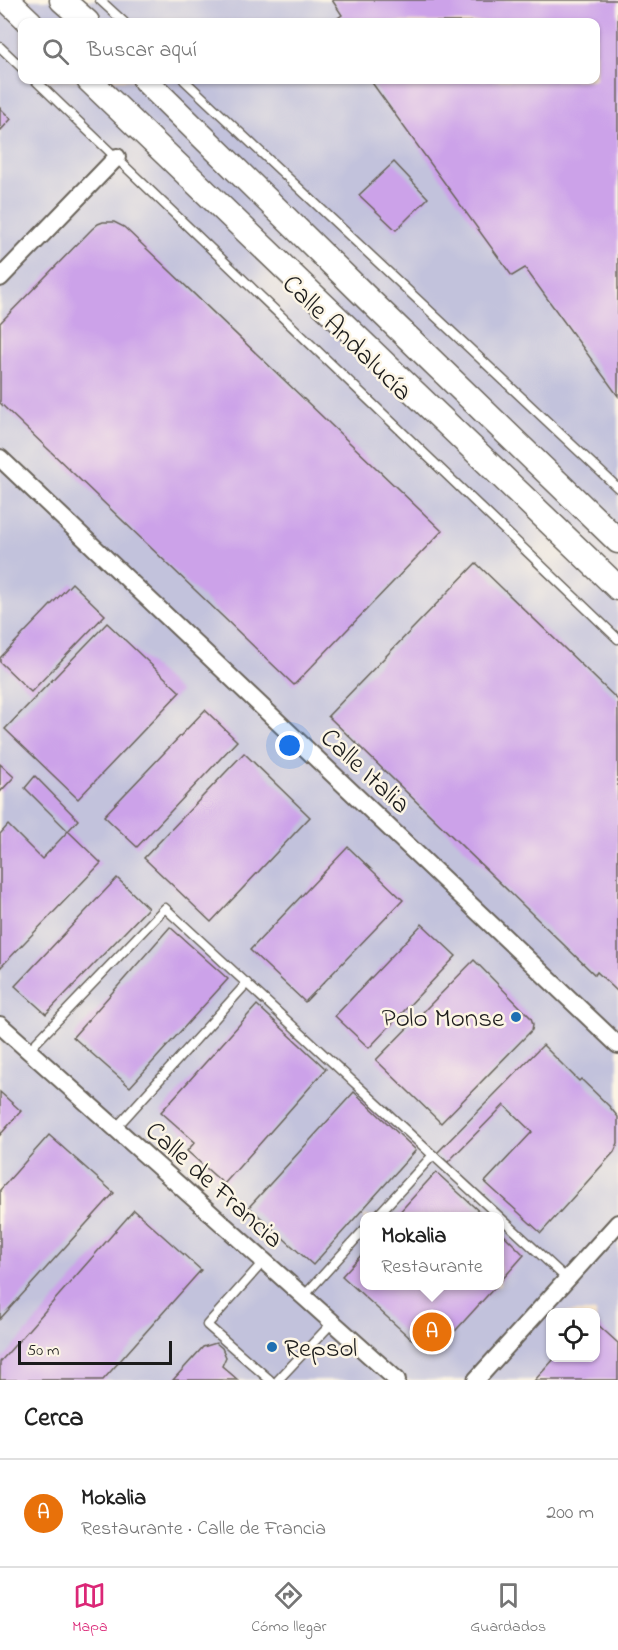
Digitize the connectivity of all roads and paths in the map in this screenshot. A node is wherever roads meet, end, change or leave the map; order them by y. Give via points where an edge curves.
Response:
1 (7, 0) edge
2 (62, 0) edge
3 (100, 0) edge
4 (26, 18) edge
5 (82, 18) edge
6 (120, 18) edge
7 (0, 47) edge
8 (18, 64) edge
9 (39, 84) edge
10 (93, 84) edge
11 (149, 84) edge
12 (188, 84) edge
13 (117, 157) junction
14 (0, 278) edge
15 (0, 458) edge
16 (618, 488) edge
17 (618, 541) edge
18 (618, 588) edge
19 (618, 639) edge
20 (247, 983) junction
21 (0, 1025) edge
22 (618, 1045) edge
23 (28, 1051) junction
24 (115, 1129) junction
25 (433, 1155) junction
26 (381, 1212) edge
27 (495, 1212) edge
28 (504, 1221) edge
29 (618, 1223) edge
30 (360, 1234) edge
31 (264, 1261) junction
32 (567, 1279) junction
33 (304, 1296) junction
34 (333, 1322) junction
35 (270, 1380) edge
36 (278, 1380) edge
37 (397, 1380) edge
38 (476, 1380) edge

1 - 4 main road
2 - 5 main road
3 - 6 lane
7 - 8 lane
9 - 13 lane, Calle Andalucía
10 - 18 main road, Calle Andalucía
11 - 17 main road, Calle Andalucía
12 - 16 lane
13 - 14 street
13 - 19 lane, Calle Andalucía
15 - 22 street, Calle Italia
20 - 23 lane via 165,908
20 - 24 lane
20 - 25 lane
21 - 23 street, Calle de Francia
23 - 24 street, Calle de Francia
24 - 31 street, Calle de Francia
25 - 26 lane
25 - 27 lane
28 - 32 lane
29 - 32 street
30 - 33 lane
31 - 33 street, Calle de Francia
31 - 35 lane via 207,1324
32 - 38 street
33 - 34 street, Calle de Francia
34 - 36 lane
34 - 37 street, Calle de Francia

